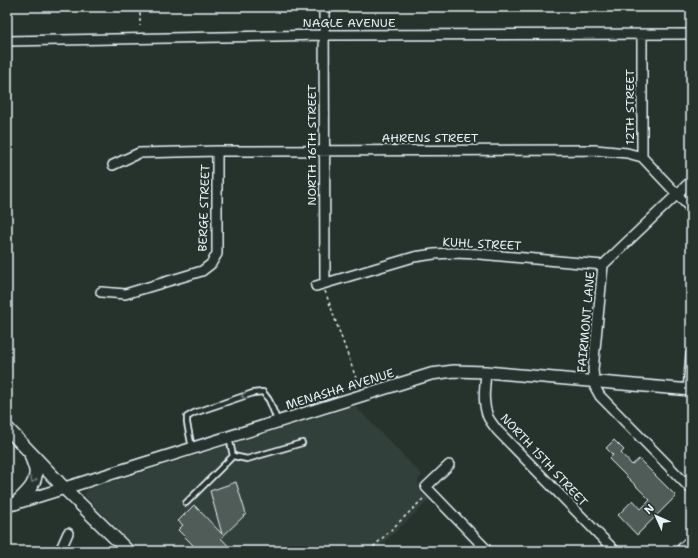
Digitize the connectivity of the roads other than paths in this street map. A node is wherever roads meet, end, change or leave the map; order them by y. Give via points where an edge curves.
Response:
1 (324, 7) edge
2 (691, 34) edge
3 (324, 35) junction
4 (642, 35) junction
5 (7, 41) edge
6 (324, 151) junction
7 (217, 152) junction
8 (642, 157) junction
9 (113, 165) dead end
10 (691, 181) edge
11 (677, 194) junction
12 (691, 209) edge
13 (603, 265) junction
14 (322, 287) joint
15 (101, 292) dead end
16 (691, 354) edge
17 (486, 372) junction
18 (594, 382) junction
19 (689, 390) edge
20 (278, 422) junction
21 (7, 428) edge
22 (229, 437) junction
23 (302, 443) dead end
24 (192, 448) junction
25 (29, 453) junction
26 (234, 456) junction
27 (449, 465) dead end
28 (64, 488) junction
29 (691, 489) edge
30 (186, 503) dead end
31 (11, 504) edge
32 (68, 533) dead end
33 (691, 543) edge
34 (60, 551) edge
35 (128, 551) edge
36 (488, 551) edge
37 (615, 551) edge
38 (683, 551) edge

1 - 3 street, NORTH 16TH STREET
2 - 4 street, NAGLE AVENUE
3 - 4 street, NAGLE AVENUE
3 - 5 street, NAGLE AVENUE
3 - 6 street, NORTH 16TH STREET
4 - 8 street, 12TH STREET
6 - 7 street, AHRENS STREET
6 - 8 street, AHRENS STREET via 595,150
6 - 14 street, NORTH 16TH STREET
7 - 9 street, AHRENS STREET via 139,153
7 - 15 street, BERGE STREET via 217,254 211,264 202,271 125,294
8 - 11 street, 12TH STREET
10 - 11 street, FAIRMONT LANE
11 - 12 street, 12TH STREET
11 - 13 street, FAIRMONT LANE
13 - 14 street, KUHL STREET via 479,254 434,254 414,257
13 - 18 street, FAIRMONT LANE via 593,365
16 - 19 street
17 - 18 street, MENASHA AVENUE
17 - 20 street, MENASHA AVENUE via 454,371 431,374
17 - 37 street, NORTH 15TH STREET via 485,406 497,430
18 - 19 street, MENASHA AVENUE
18 - 29 street via 596,391 604,401
20 - 22 street, MENASHA AVENUE
20 -> 24 lane via 263,392 253,393 187,417
21 - 25 main road
22 - 24 street, MENASHA AVENUE
22 - 26 lane
23 - 26 lane via 247,459
24 - 28 street, MENASHA AVENUE
25 - 28 main road
25 -> 31 main road via 35,469 33,484
26 - 30 lane
27 - 36 street via 426,487
28 - 31 street, MENASHA AVENUE
28 - 35 main road
32 - 34 street
33 - 38 main road

